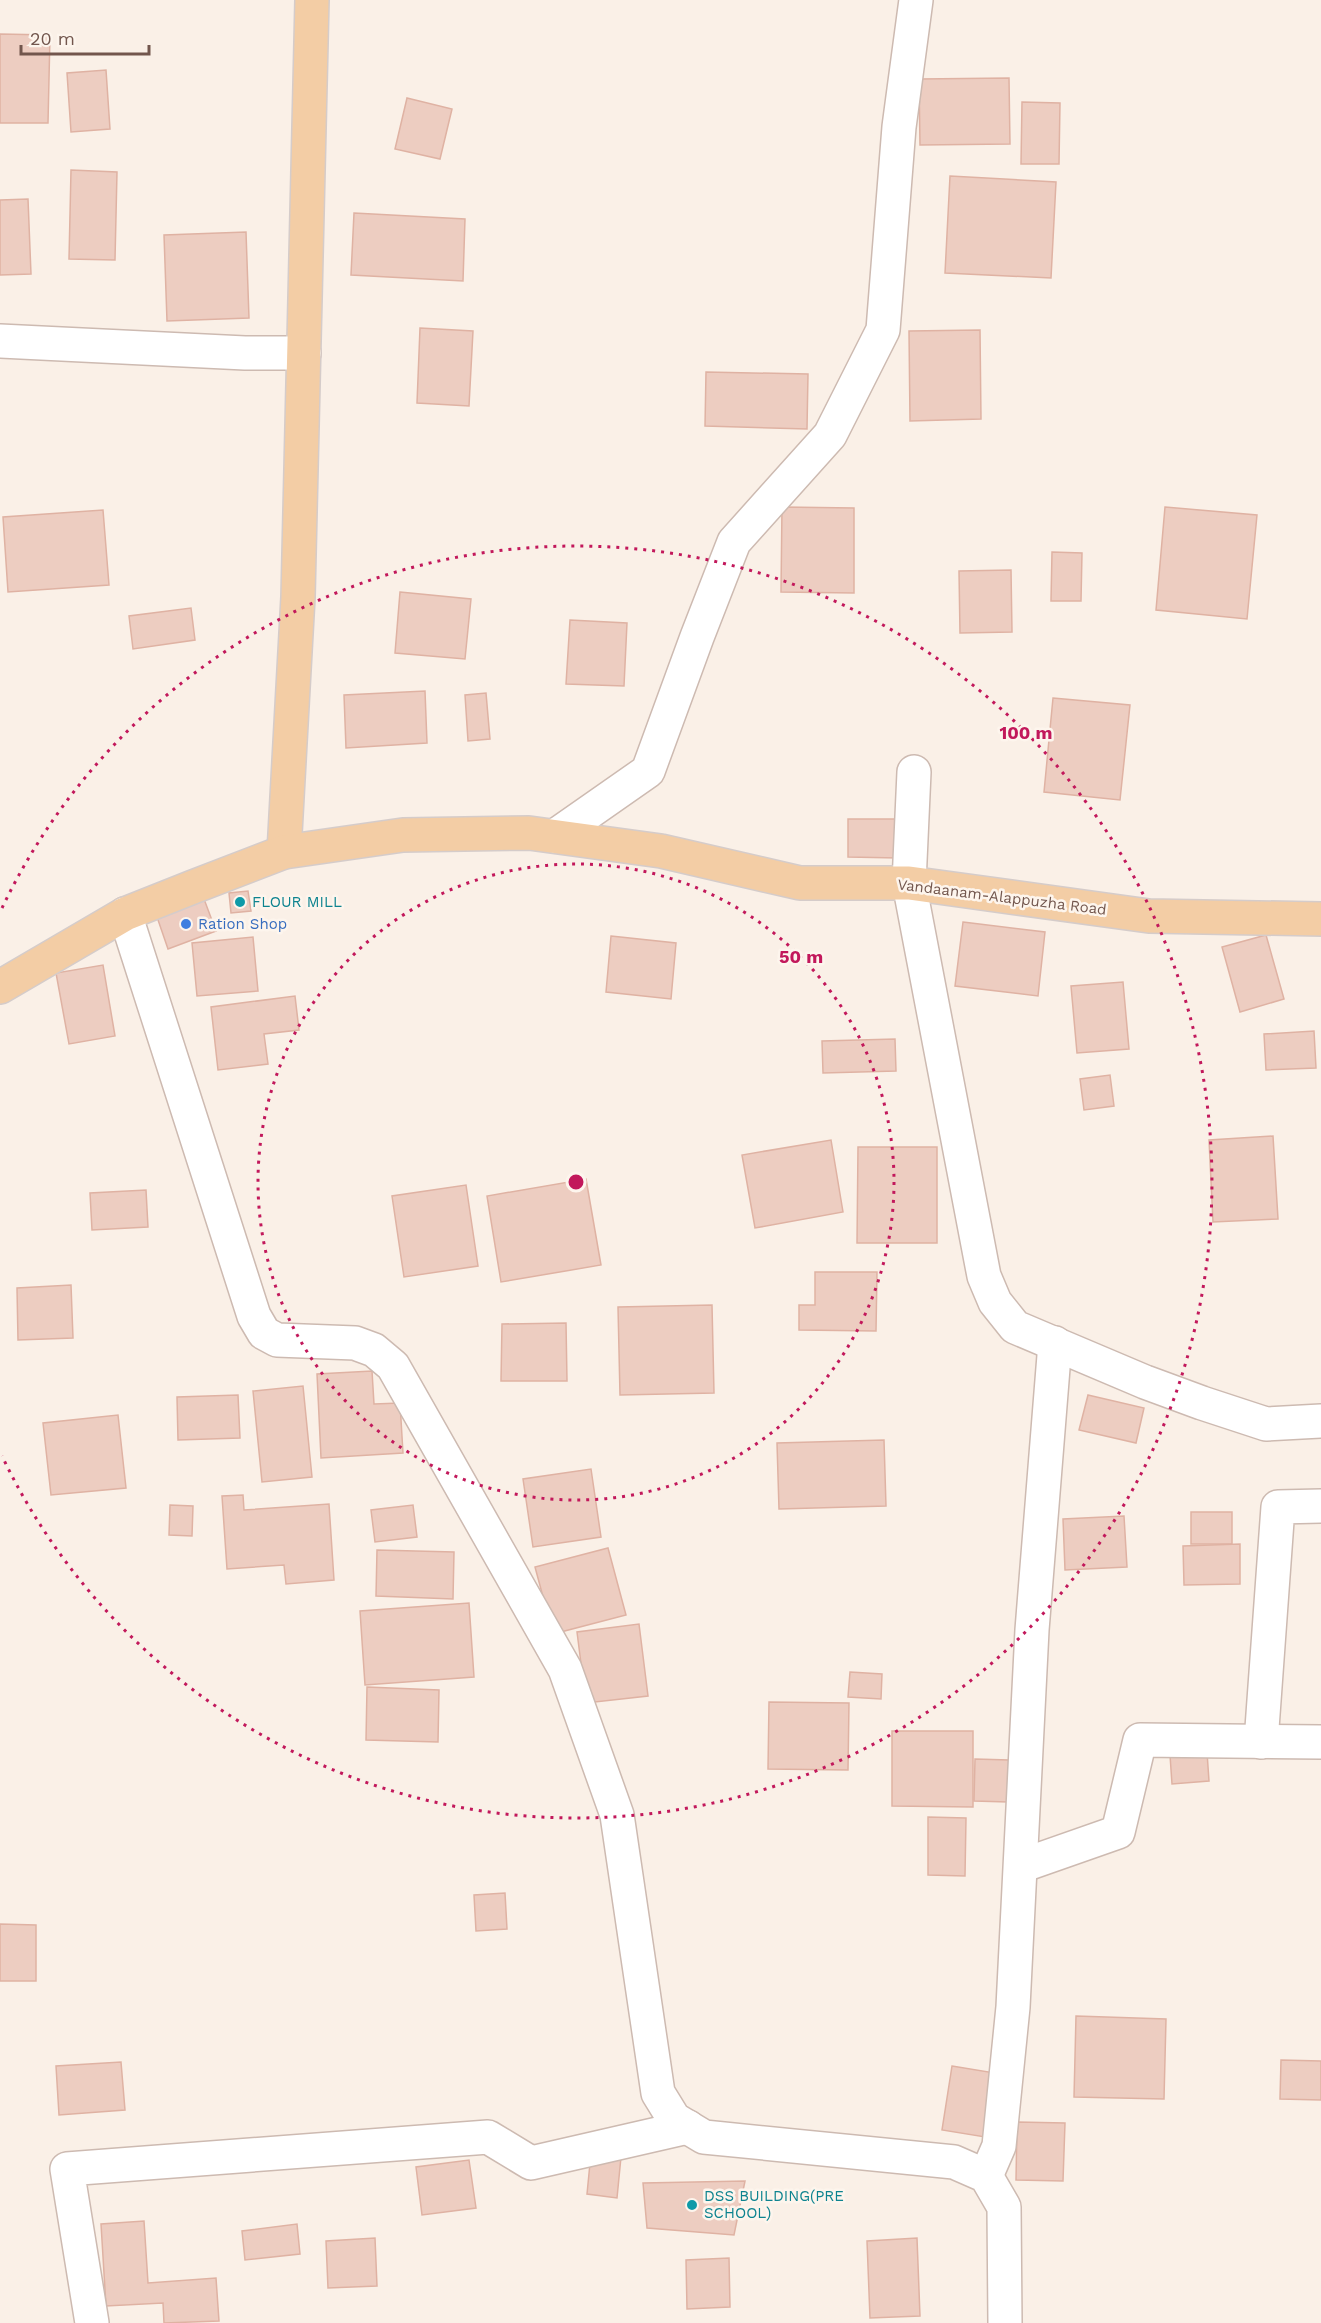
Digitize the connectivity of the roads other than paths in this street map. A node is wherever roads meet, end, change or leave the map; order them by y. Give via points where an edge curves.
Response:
1 (312, 0) edge
2 (916, 0) edge
3 (0, 341) edge
4 (304, 353) junction
5 (914, 772) dead end
6 (555, 836) junction
7 (284, 852) junction
8 (909, 883) junction
9 (125, 914) junction
10 (1321, 919) edge
11 (0, 987) edge
12 (1055, 1344) junction
13 (1321, 1421) edge
14 (1321, 1506) edge
15 (1261, 1742) junction
16 (1321, 1742) edge
17 (1021, 1866) junction
18 (688, 2127) junction
19 (986, 2176) junction
20 (92, 2323) edge
21 (1005, 2323) edge

1 - 4 main road
2 - 6 street via 899,127 883,330 830,435 734,542 648,771
3 - 4 street
4 - 7 main road via 298,597
5 - 8 street
6 - 7 main road, Vandaanam-Alappuzha Road via 403,835
6 - 8 main road, Vandaanam-Alappuzha Road via 661,851 800,883
7 - 9 main road, Vandaanam-Alappuzha Road
8 - 10 main road, Vandaanam-Alappuzha Road via 1149,916
8 - 12 street via 984,1276 995,1302 1015,1327
9 - 11 main road, Vandaanam-Alappuzha Road
9 - 18 street via 254,1316 264,1333 277,1340 355,1343 374,1350 393,1366 565,1669 616,1815 658,2093 674,2119
12 - 13 street via 1145,1382 1266,1424
12 - 17 street via 1032,1630
14 - 15 street via 1278,1507
15 - 16 street
15 - 17 street via 1140,1740 1118,1832
17 - 19 street via 1013,2007 999,2146
18 - 19 street via 705,2137 954,2162
18 - 20 street via 531,2163 488,2137 67,2169
19 - 21 street via 1004,2207

